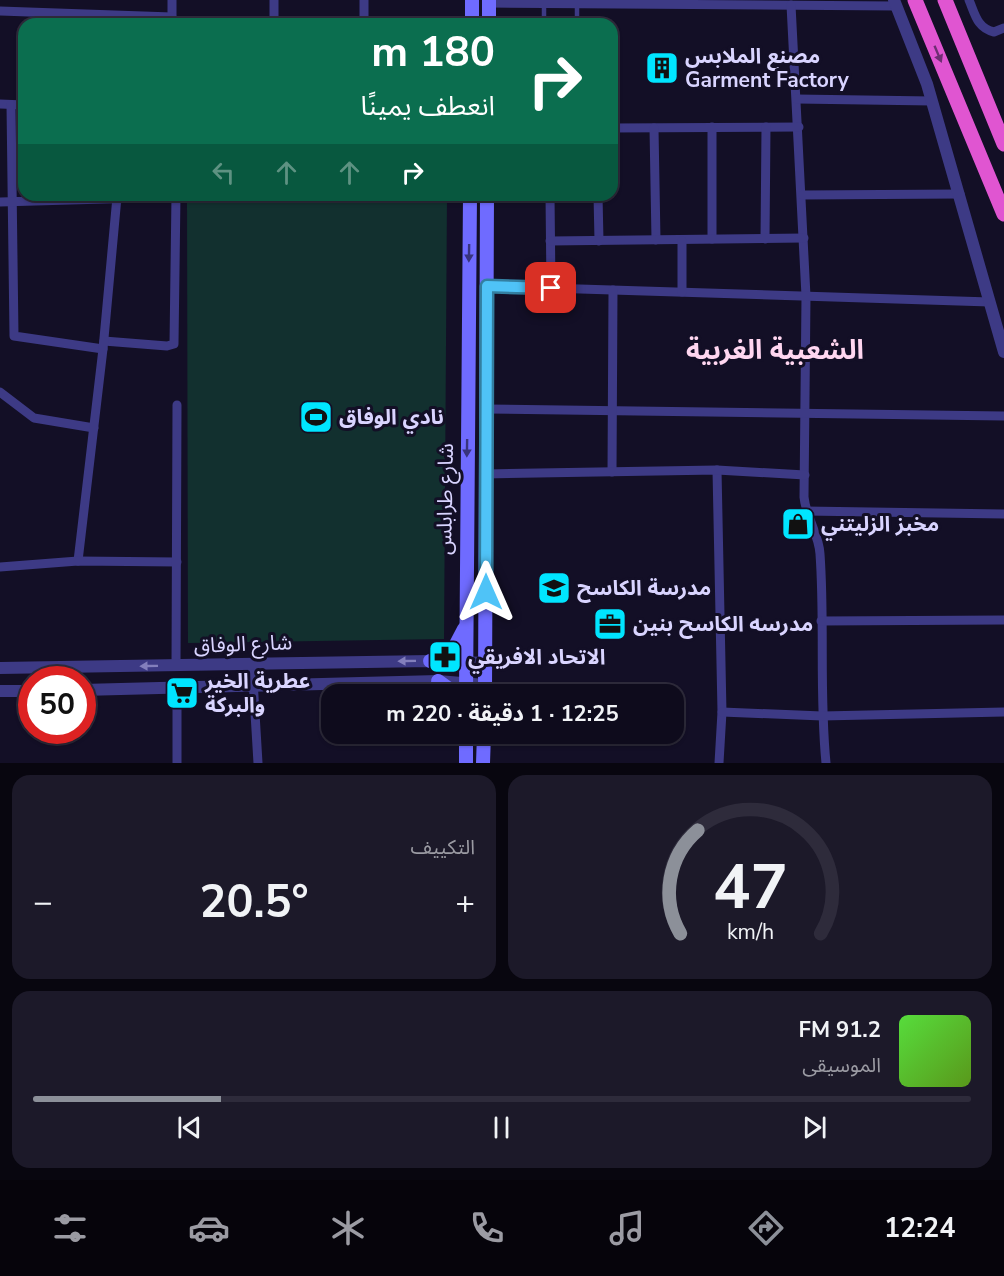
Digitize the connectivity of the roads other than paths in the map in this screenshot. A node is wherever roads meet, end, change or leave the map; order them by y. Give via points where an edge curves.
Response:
1 (9, 0) edge
2 (172, 0) edge
3 (274, 0) edge
4 (364, 0) edge
5 (472, 0) edge
6 (915, 0) edge
7 (945, 0) edge
8 (969, 0) edge
9 (489, 1) edge
10 (544, 2) edge
11 (598, 2) edge
12 (655, 2) edge
13 (710, 2) edge
14 (766, 3) edge
15 (889, 3) edge
16 (577, 4) junction
17 (791, 5) junction
18 (4, 11) edge
19 (122, 18) edge
20 (172, 18) edge
21 (274, 18) edge
22 (364, 18) edge
23 (472, 18) edge
24 (489, 18) edge
25 (544, 18) edge
26 (578, 18) edge
27 (1004, 28) edge
28 (797, 99) junction
29 (932, 101) junction
30 (0, 105) edge
31 (11, 105) junction
32 (18, 105) edge
33 (712, 127) junction
34 (766, 127) junction
35 (799, 127) junction
36 (618, 128) edge
37 (654, 128) junction
38 (1004, 144) edge
39 (960, 194) junction
40 (803, 195) junction
41 (30, 201) edge
42 (117, 201) edge
43 (176, 201) edge
44 (470, 201) edge
45 (487, 201) edge
46 (550, 201) edge
47 (598, 201) edge
48 (0, 202) edge
49 (12, 202) junction
50 (1004, 214) edge
51 (804, 238) junction
52 (712, 239) junction
53 (765, 239) junction
54 (656, 240) junction
55 (550, 241) junction
56 (599, 241) junction
57 (682, 241) junction
58 (487, 286) junction
59 (551, 288) junction
60 (613, 290) junction
61 (681, 292) junction
62 (807, 296) junction
63 (990, 302) junction
64 (103, 345) junction
65 (1004, 352) edge
66 (0, 392) edge
67 (177, 405) dead end
68 (486, 409) junction
69 (614, 413) junction
70 (805, 413) junction
71 (1004, 416) edge
72 (94, 428) junction
73 (717, 470) junction
74 (612, 472) junction
75 (485, 474) junction
76 (805, 476) junction
77 (805, 511) junction
78 (1004, 514) edge
79 (78, 561) junction
80 (177, 562) junction
81 (0, 567) edge
82 (1004, 620) edge
83 (821, 621) junction
84 (465, 627) junction
85 (430, 661) junction
86 (466, 662) junction
87 (252, 663) junction
88 (486, 663) junction
89 (176, 666) junction
90 (0, 668) edge
91 (438, 681) junction
92 (442, 684) edge
93 (448, 684) edge
94 (466, 684) edge
95 (485, 684) edge
96 (254, 687) junction
97 (177, 689) junction
98 (96, 690) edge
99 (0, 691) edge
100 (18, 691) edge
101 (722, 712) junction
102 (1004, 712) edge
103 (822, 716) junction
104 (466, 744) edge
105 (484, 744) edge
106 (177, 763) edge
107 (258, 763) edge
108 (466, 763) edge
109 (483, 763) edge
110 (719, 763) edge
111 (826, 763) edge

1 - 18 street
2 - 20 street
3 - 21 street
4 - 22 street
5 - 23 main road
6 -> 50 highway
7 - 38 highway
8 - 27 street via 984,29 994,32
9 - 10 street
9 - 24 main road
10 - 16 street
10 - 25 lane
11 - 12 street
11 - 16 street
12 - 13 street
13 - 14 street
14 - 17 street
15 - 17 street
15 - 29 street
16 - 26 lane
17 - 28 street
18 - 19 street
28 - 29 street
28 - 35 street
29 - 39 street
30 - 31 street
31 - 32 street
31 - 49 street
33 - 34 street
33 - 37 street
33 - 52 street
34 - 35 street
34 - 53 street
35 - 40 street
36 - 37 street
37 - 54 street
39 - 40 street
39 - 63 street
40 - 51 street
41 - 49 street
42 - 64 street
43 - 64 street via 174,344
44 -> 84 main road, شارع طرابلس
45 - 58 main road, شارع طرابلس
46 - 55 street
47 - 56 street
48 - 49 street
49 - 64 street via 14,336
51 - 53 street
51 - 62 street
52 - 53 street
52 - 57 street
54 - 56 street
54 - 57 street
55 - 56 street
55 - 59 street
57 - 61 street
58 - 59 street
58 - 68 main road, شارع طرابلس
59 - 60 street
60 - 61 street
60 - 69 street
61 - 62 street
62 - 63 street
62 - 70 street
63 - 65 street
64 - 72 street
66 - 72 street via 34,418
67 - 80 street
68 - 69 street
68 - 75 main road, شارع طرابلس
69 - 70 street
69 - 74 street
70 - 71 street
70 - 76 street
72 - 79 street
73 - 74 street
73 - 76 street
73 - 101 street
74 - 75 street
75 - 88 main road, شارع طرابلس
76 - 77 street
77 - 78 street
77 - 83 street via 820,551
79 - 80 street
79 - 81 street
80 - 89 street
82 - 83 street
83 - 103 street
84 - 85 main road via 453,650
84 - 86 main road, شارع طرابلس
85 - 86 street, شارع الوفاق
85 -> 87 street, شارع الوفاق
86 - 88 street, شارع الوفاق
86 - 94 main road, شارع طرابلس
87 - 89 street, شارع الوفاق
87 - 96 street
88 - 95 main road, شارع طرابلس
89 -> 90 street, شارع الوفاق
91 - 92 main road
91 - 93 street, شارع الوفاق
91 - 96 street, شارع الوفاق
96 - 97 street, شارع الوفاق
96 - 107 street
97 - 98 street, شارع الوفاق
97 - 106 street
99 - 100 street
101 - 103 street
101 - 110 street
102 - 103 street
103 - 111 street
104 - 108 main road
105 - 109 main road

